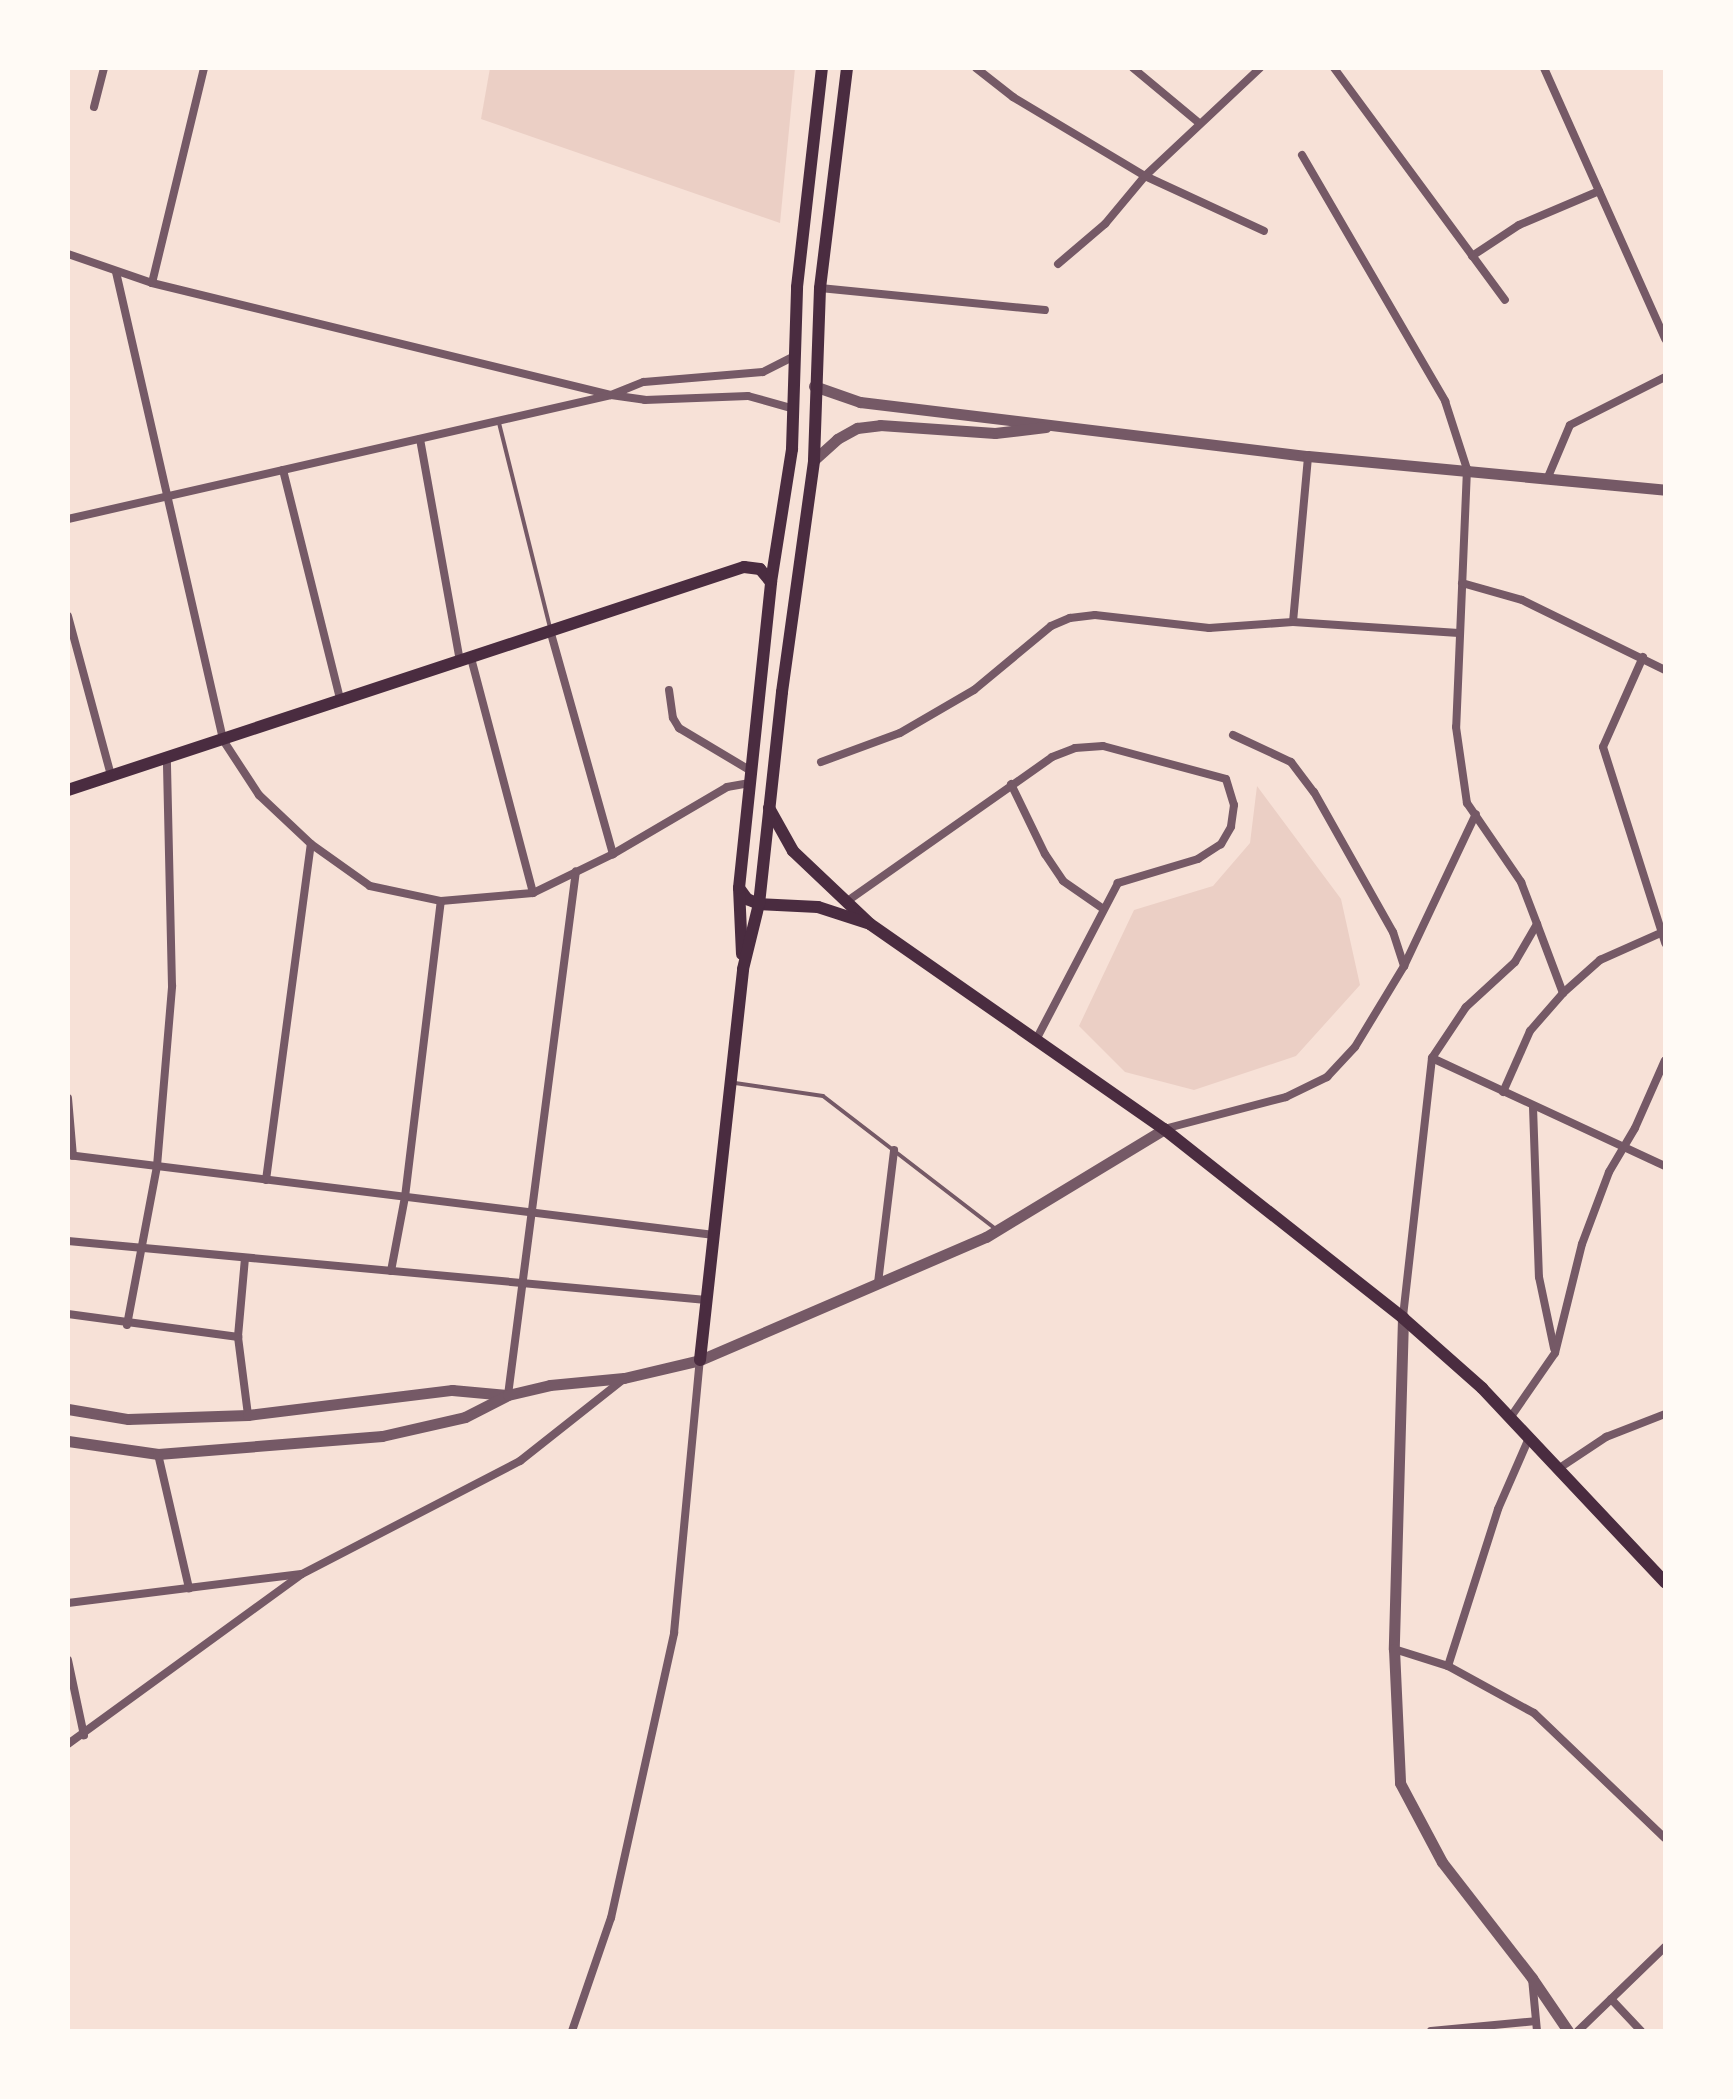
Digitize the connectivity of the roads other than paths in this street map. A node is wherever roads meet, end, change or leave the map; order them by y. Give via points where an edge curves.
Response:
1 (104, 68) edge
2 (204, 68) edge
3 (822, 68) edge
4 (847, 68) edge
5 (976, 68) edge
6 (1133, 68) edge
7 (1260, 68) edge
8 (1334, 68) edge
9 (1544, 68) edge
10 (94, 107) dead end
11 (1199, 123) junction
12 (1302, 155) dead end
13 (1145, 176) junction
14 (1599, 191) junction
15 (1264, 231) dead end
16 (68, 254) edge
17 (1472, 256) junction
18 (1058, 264) dead end
19 (116, 272) junction
20 (152, 283) junction
21 (820, 288) junction
22 (1505, 300) dead end
23 (1045, 310) dead end
24 (1665, 339) edge
25 (793, 357) junction
26 (1665, 377) edge
27 (814, 386) junction
28 (611, 395) junction
29 (791, 408) junction
30 (498, 421) junction
31 (1063, 424) junction
32 (420, 439) junction
33 (1308, 456) junction
34 (814, 460) junction
35 (1467, 469) junction
36 (283, 470) junction
37 (1548, 477) junction
38 (1665, 490) edge
39 (167, 496) junction
40 (68, 519) edge
41 (771, 582) junction
42 (1462, 583) junction
43 (68, 616) edge
44 (1293, 622) junction
45 (550, 630) junction
46 (1459, 633) junction
47 (1643, 657) junction
48 (466, 660) junction
49 (1665, 670) edge
50 (669, 690) dead end
51 (341, 702) junction
52 (1233, 735) dead end
53 (223, 740) junction
54 (167, 757) junction
55 (821, 762) dead end
56 (111, 775) junction
57 (750, 777) junction
58 (1011, 784) junction
59 (68, 790) edge
60 (769, 808) junction
61 (1476, 814) junction
62 (311, 844) junction
63 (613, 854) junction
64 (576, 871) junction
65 (739, 888) junction
66 (533, 893) junction
67 (441, 901) junction
68 (846, 902) junction
69 (759, 904) junction
70 (1102, 908) junction
71 (870, 924) junction
72 (1537, 924) junction
73 (1663, 932) edge
74 (1665, 943) edge
75 (1404, 966) junction
76 (743, 969) junction
77 (1563, 993) junction
78 (1036, 1040) junction
79 (1432, 1058) junction
80 (1665, 1060) edge
81 (730, 1083) junction
82 (1503, 1092) junction
83 (68, 1098) edge
84 (1533, 1107) junction
85 (1164, 1129) junction
86 (1623, 1149) junction
87 (894, 1150) junction
88 (71, 1155) edge
89 (157, 1166) junction
90 (1665, 1166) edge
91 (266, 1180) junction
92 (405, 1197) junction
93 (532, 1213) junction
94 (997, 1230) junction
95 (714, 1235) junction
96 (68, 1241) edge
97 (141, 1248) junction
98 (245, 1258) junction
99 (391, 1271) junction
100 (521, 1283) junction
101 (878, 1283) junction
102 (706, 1300) junction
103 (68, 1314) edge
104 (1403, 1318) junction
105 (127, 1325) junction
106 (238, 1337) junction
107 (1555, 1353) junction
108 (700, 1360) junction
109 (624, 1378) junction
110 (508, 1395) junction
111 (68, 1409) edge
112 (1665, 1414) edge
113 (248, 1415) junction
114 (1510, 1418) junction
115 (1529, 1438) junction
116 (68, 1441) edge
117 (158, 1454) junction
118 (1558, 1469) junction
119 (302, 1574) junction
120 (1665, 1582) edge
121 (189, 1588) junction
122 (68, 1603) edge
123 (1394, 1649) junction
124 (68, 1660) edge
125 (1448, 1666) junction
126 (84, 1735) junction
127 (68, 1744) edge
128 (1665, 1838) edge
129 (1665, 1947) edge
130 (1532, 1978) junction
131 (1611, 1999) junction
132 (1536, 2026) edge
133 (572, 2031) edge
134 (1431, 2031) edge
135 (1568, 2031) edge
136 (1578, 2031) edge
137 (1641, 2031) edge

1 - 10 street
2 - 20 street
3 - 25 main road
4 - 21 main road
5 - 13 street
6 - 11 street
7 - 11 street
8 - 17 street
9 - 14 street
11 - 13 street
12 - 35 street via 1445,401
13 - 15 street
13 - 18 street via 1105,224
14 - 17 street via 1519,225
14 - 24 street
16 - 19 street
17 - 22 street
19 - 20 street
19 - 39 street
20 - 28 street
21 - 23 street
21 - 27 main road
25 - 28 street via 763,372 644,382
25 - 29 main road
26 - 37 street via 1570,425
27 - 31 street via 860,402
27 - 34 main road
28 - 29 street via 645,400 748,396
28 - 30 street
29 - 41 main road via 792,449
30 - 32 street
30 - 45 lane
31 - 33 street
31 - 34 street via 995,433 857,428
32 - 36 street
32 - 48 street
33 - 35 street
33 - 44 street
34 - 60 main road
35 - 37 street
35 - 42 street
36 - 39 street
36 - 51 street
37 - 38 street
39 - 40 street
39 - 53 street
41 - 45 main road via 760,569 744,567
41 - 57 main road
42 - 46 street
42 - 47 street via 1522,600
43 - 56 street
44 - 46 street
44 - 55 street via 1209,628 1095,615 1070,618 1051,626 974,690 900,733
45 - 48 main road
45 - 63 street
46 - 61 street via 1456,727 1467,803
47 - 49 street
47 - 73 street via 1603,747
48 - 51 main road
48 - 66 street
50 - 57 street via 679,728
51 - 53 main road
52 - 75 street via 1291,762 1314,792 1393,932
53 - 54 main road
53 - 62 street via 259,795
54 - 56 main road
54 - 89 street via 172,986
56 - 59 main road
57 - 63 street
57 - 65 main road
58 - 68 street
58 - 70 street via 1063,881
58 - 70 street via 1052,757 1103,746 1226,779 1234,805 1231,827 1221,844 1198,859 1127,878
60 - 68 main road via 793,851
60 - 69 main road
61 - 72 street via 1521,882
61 - 75 street
62 - 67 street via 370,886
62 - 91 street
63 - 64 street
64 - 66 street
64 - 93 street
65 - 69 main road
65 - 76 main road
66 - 67 street
67 - 92 street
68 - 71 main road
69 - 71 main road via 818,907
69 - 76 main road
70 - 78 street
71 - 78 main road
72 - 77 street
72 - 79 street via 1515,962 1466,1007
73 - 74 street
73 - 77 street via 1600,960
75 - 85 street via 1355,1047 1327,1077 1286,1097
76 - 81 main road
77 - 82 street via 1530,1031
78 - 85 main road
79 - 82 street
79 - 104 street
80 - 86 street
81 - 87 lane via 823,1096
81 - 95 main road
82 - 84 street
83 - 88 street
84 - 86 street
84 - 107 street via 1539,1277
85 - 94 street
85 - 104 main road
86 - 90 street
86 - 107 street via 1582,1244
87 - 94 lane
87 - 101 street
88 - 89 street
89 - 91 street
89 - 97 street
91 - 92 street
92 - 93 street
92 - 99 street
93 - 95 street
93 - 100 street
94 - 101 street
95 - 102 main road
96 - 97 street
97 - 98 street
97 - 105 street
98 - 99 street
98 - 106 street
99 - 100 street
100 - 102 street
100 - 110 street
101 - 108 street
102 - 108 main road
103 - 105 street
104 - 114 main road
104 - 123 street
105 - 106 street
106 - 113 street
107 - 114 street
108 - 109 street
108 - 133 street via 674,1633 611,1918
109 - 110 street
109 - 119 street via 520,1461
110 - 113 street via 452,1390
110 - 117 street via 465,1417 382,1436
111 - 113 street via 128,1419
112 - 118 street via 1606,1437
114 - 115 main road
115 - 118 main road
115 - 125 street via 1498,1509
116 - 117 street
117 - 121 street
118 - 120 main road
119 - 121 street
119 - 126 street
121 - 122 street
123 - 125 street
123 - 130 street via 1400,1783 1442,1862
124 - 126 street
125 - 128 street via 1534,1713
126 - 127 street
129 - 131 street
130 - 132 street
130 - 135 street
131 - 136 street
131 - 137 street
132 - 134 street

